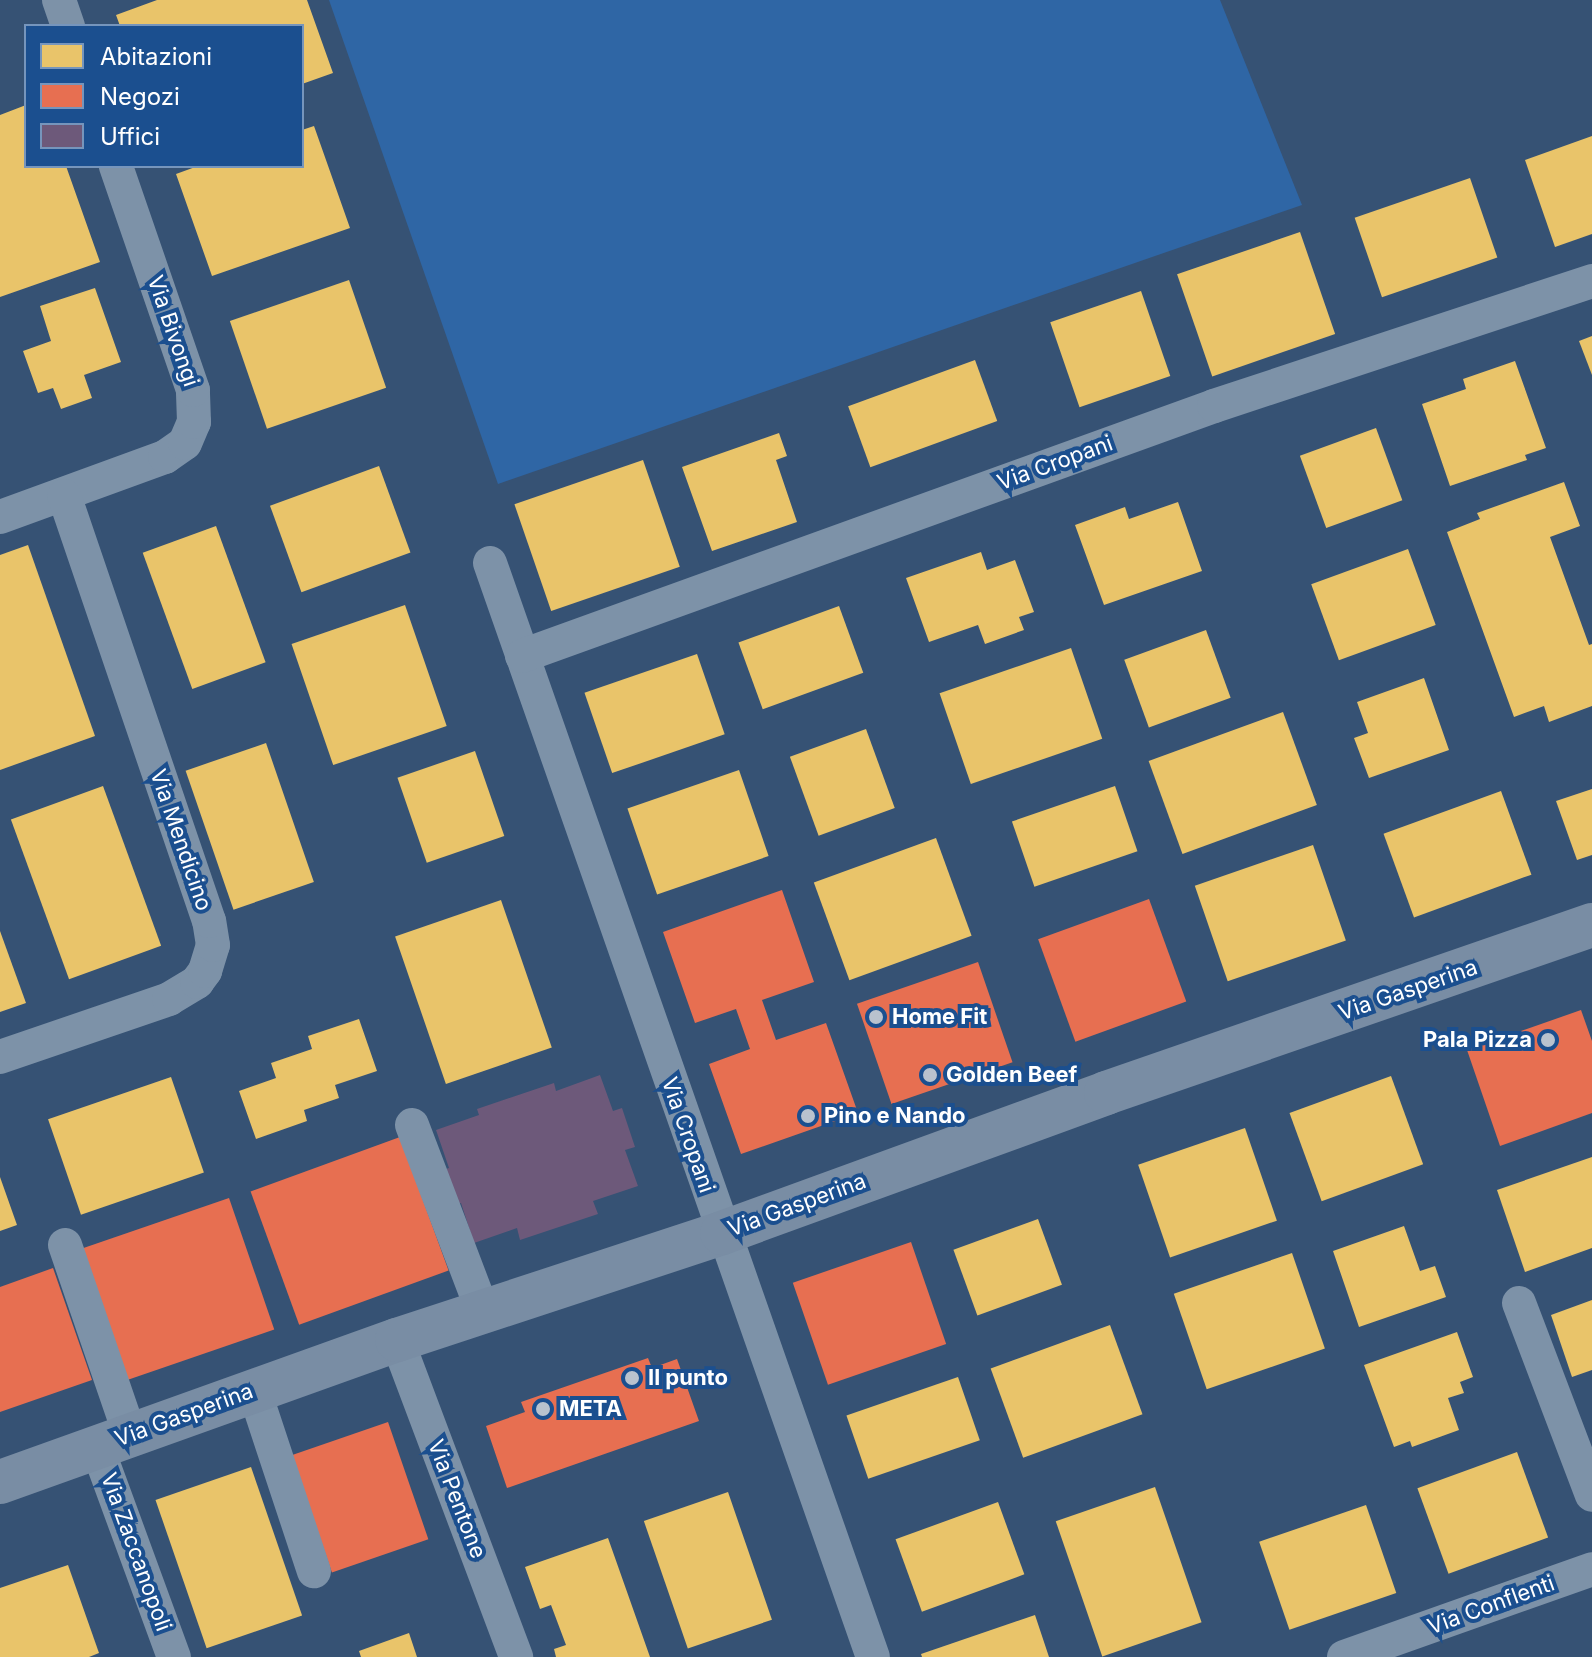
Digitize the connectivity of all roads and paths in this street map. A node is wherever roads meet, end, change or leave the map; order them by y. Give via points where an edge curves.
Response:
1 (59, 0) edge
2 (67, 24) edge
3 (117, 168) edge
4 (1592, 281) edge
5 (64, 496) junction
6 (0, 517) edge
7 (490, 563) dead end
8 (522, 656) junction
9 (1592, 925) edge
10 (0, 1057) edge
11 (412, 1125) dead end
12 (722, 1233) junction
13 (65, 1245) dead end
14 (1519, 1303) dead end
15 (483, 1312) junction
16 (397, 1340) junction
17 (254, 1390) junction
18 (113, 1441) junction
19 (0, 1482) edge
20 (1592, 1495) edge
21 (1592, 1569) edge
22 (314, 1571) dead end
23 (174, 1657) edge
24 (516, 1657) edge
25 (873, 1657) edge
26 (1344, 1657) edge

1 - 2 street
3 - 5 street, Via Bivongi via 196,411 190,435 175,451
4 - 8 street, Via Cropani via 1214,406
5 - 6 street, Via Bivongi
5 - 10 street, Via Mendicino via 213,945 197,982 169,999
7 - 8 street, Via Cropani
8 - 12 street, Via Cropani
9 - 12 street, Via Gasperina
11 - 15 street
12 - 15 street, Via Gasperina
12 - 25 street, Via Cropani
13 - 18 street, Via Zaccanopoli
14 - 20 street
15 - 16 street, Via Gasperina
16 - 17 street, Via Gasperina
16 - 24 street, Via Pentone
17 - 18 street, Via Gasperina
17 - 22 street
18 - 19 street, Via Gasperina
18 - 23 street, Via Zaccanopoli
21 - 26 street, Via Conflenti

